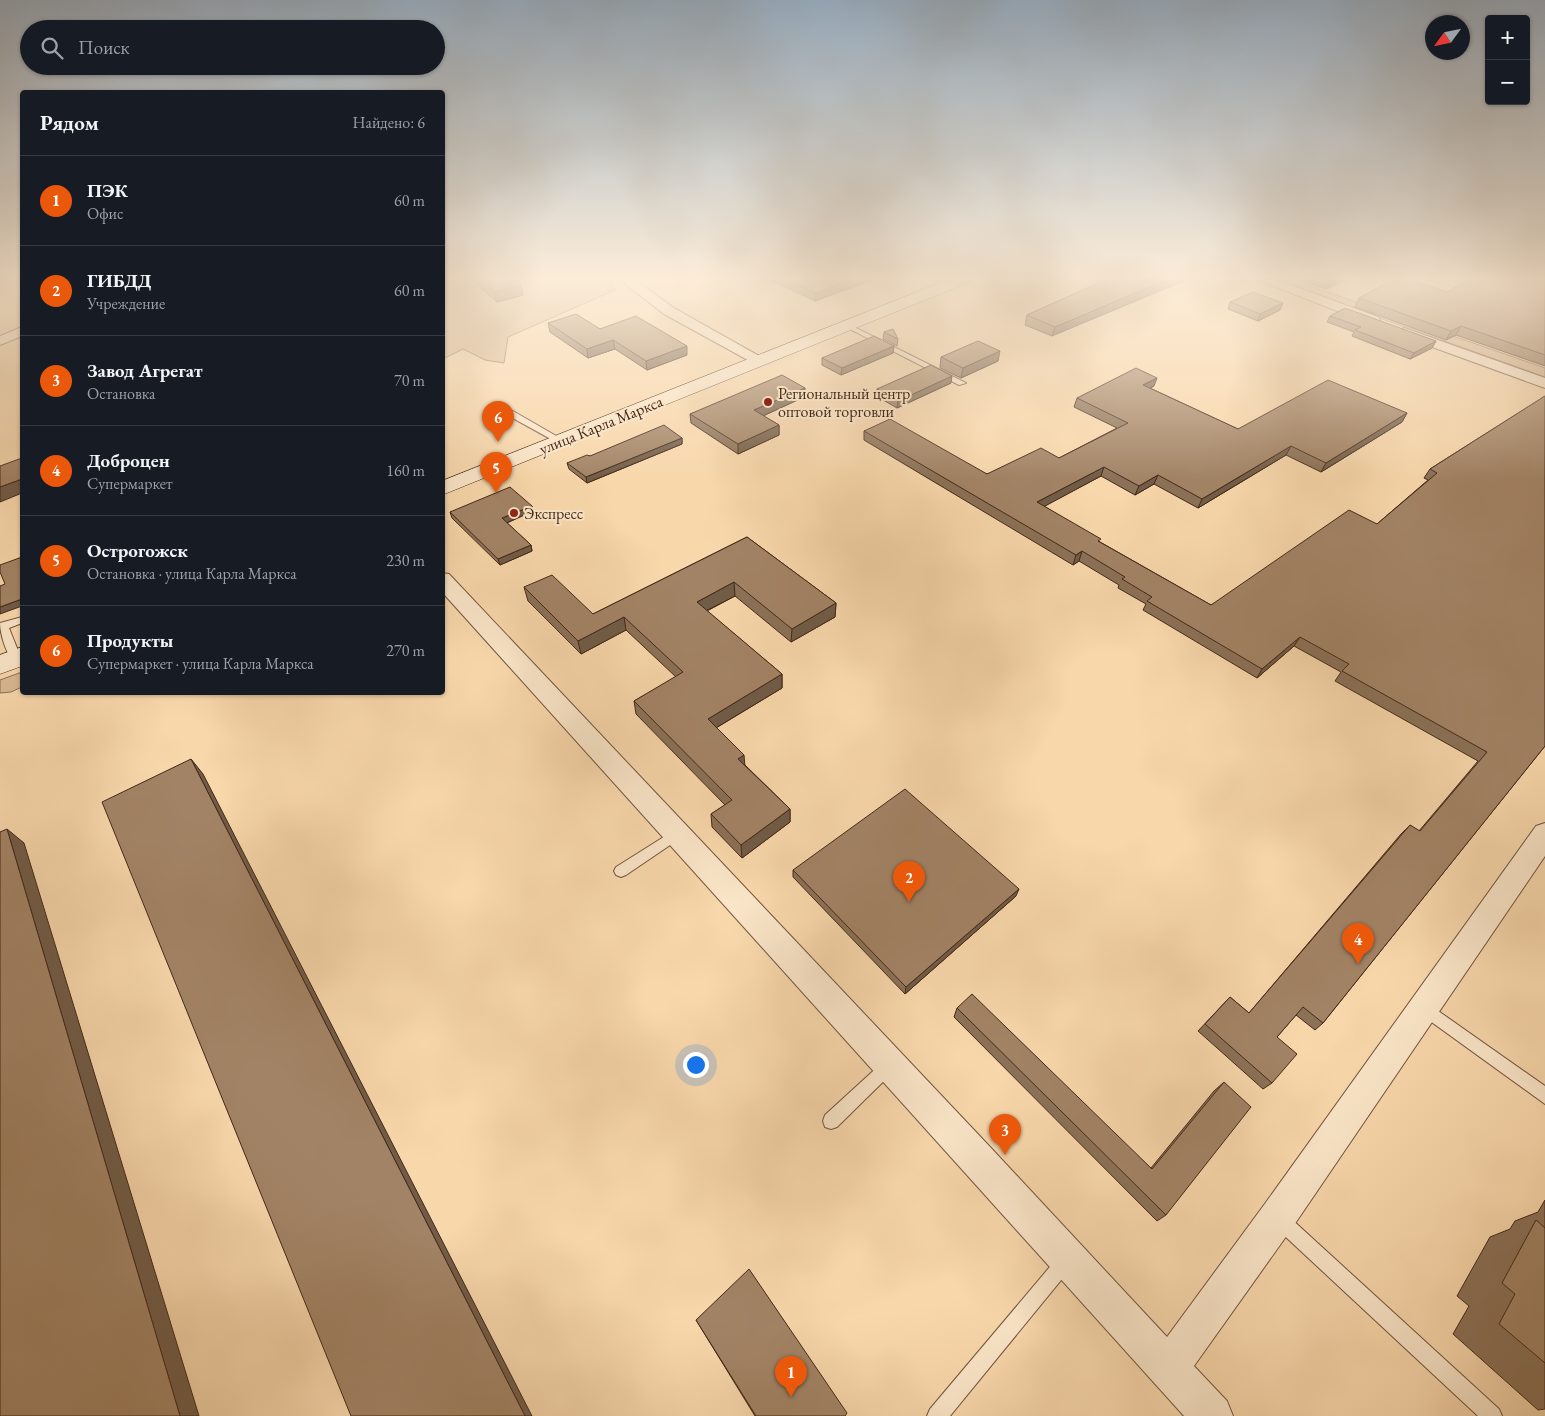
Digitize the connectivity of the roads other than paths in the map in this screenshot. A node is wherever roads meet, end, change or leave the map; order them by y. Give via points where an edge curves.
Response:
1 (733, 346) edge
2 (798, 346) edge
3 (888, 346) edge
4 (1444, 346) edge
5 (760, 361) junction
6 (962, 383) edge
7 (1545, 383) edge
8 (510, 413) dead end
9 (561, 442) junction
10 (445, 488) edge
11 (445, 582) edge
12 (20, 621) edge
13 (1, 627) edge
14 (13, 660) edge
15 (678, 833) junction
16 (1545, 834) edge
17 (621, 871) dead end
18 (1424, 1008) junction
19 (891, 1065) junction
20 (1545, 1096) edge
21 (831, 1121) dead end
22 (1278, 1218) junction
23 (1068, 1258) junction
24 (1168, 1368) junction
25 (937, 1416) edge
26 (1212, 1416) edge
27 (1492, 1416) edge

1 - 5 street
2 - 5 main road, улица Карла Маркса
3 - 6 lane
4 - 7 street
5 - 9 main road, улица Карла Маркса
8 - 9 lane
9 - 10 main road, улица Карла Маркса
11 - 15 street
12 - 13 lane
13 - 14 lane
15 - 17 lane
15 - 19 street
16 - 18 street
18 - 20 lane
18 - 22 street
19 - 21 lane
19 - 23 street
22 - 24 street
22 - 27 lane
23 - 24 street
23 - 25 lane
24 - 26 street

